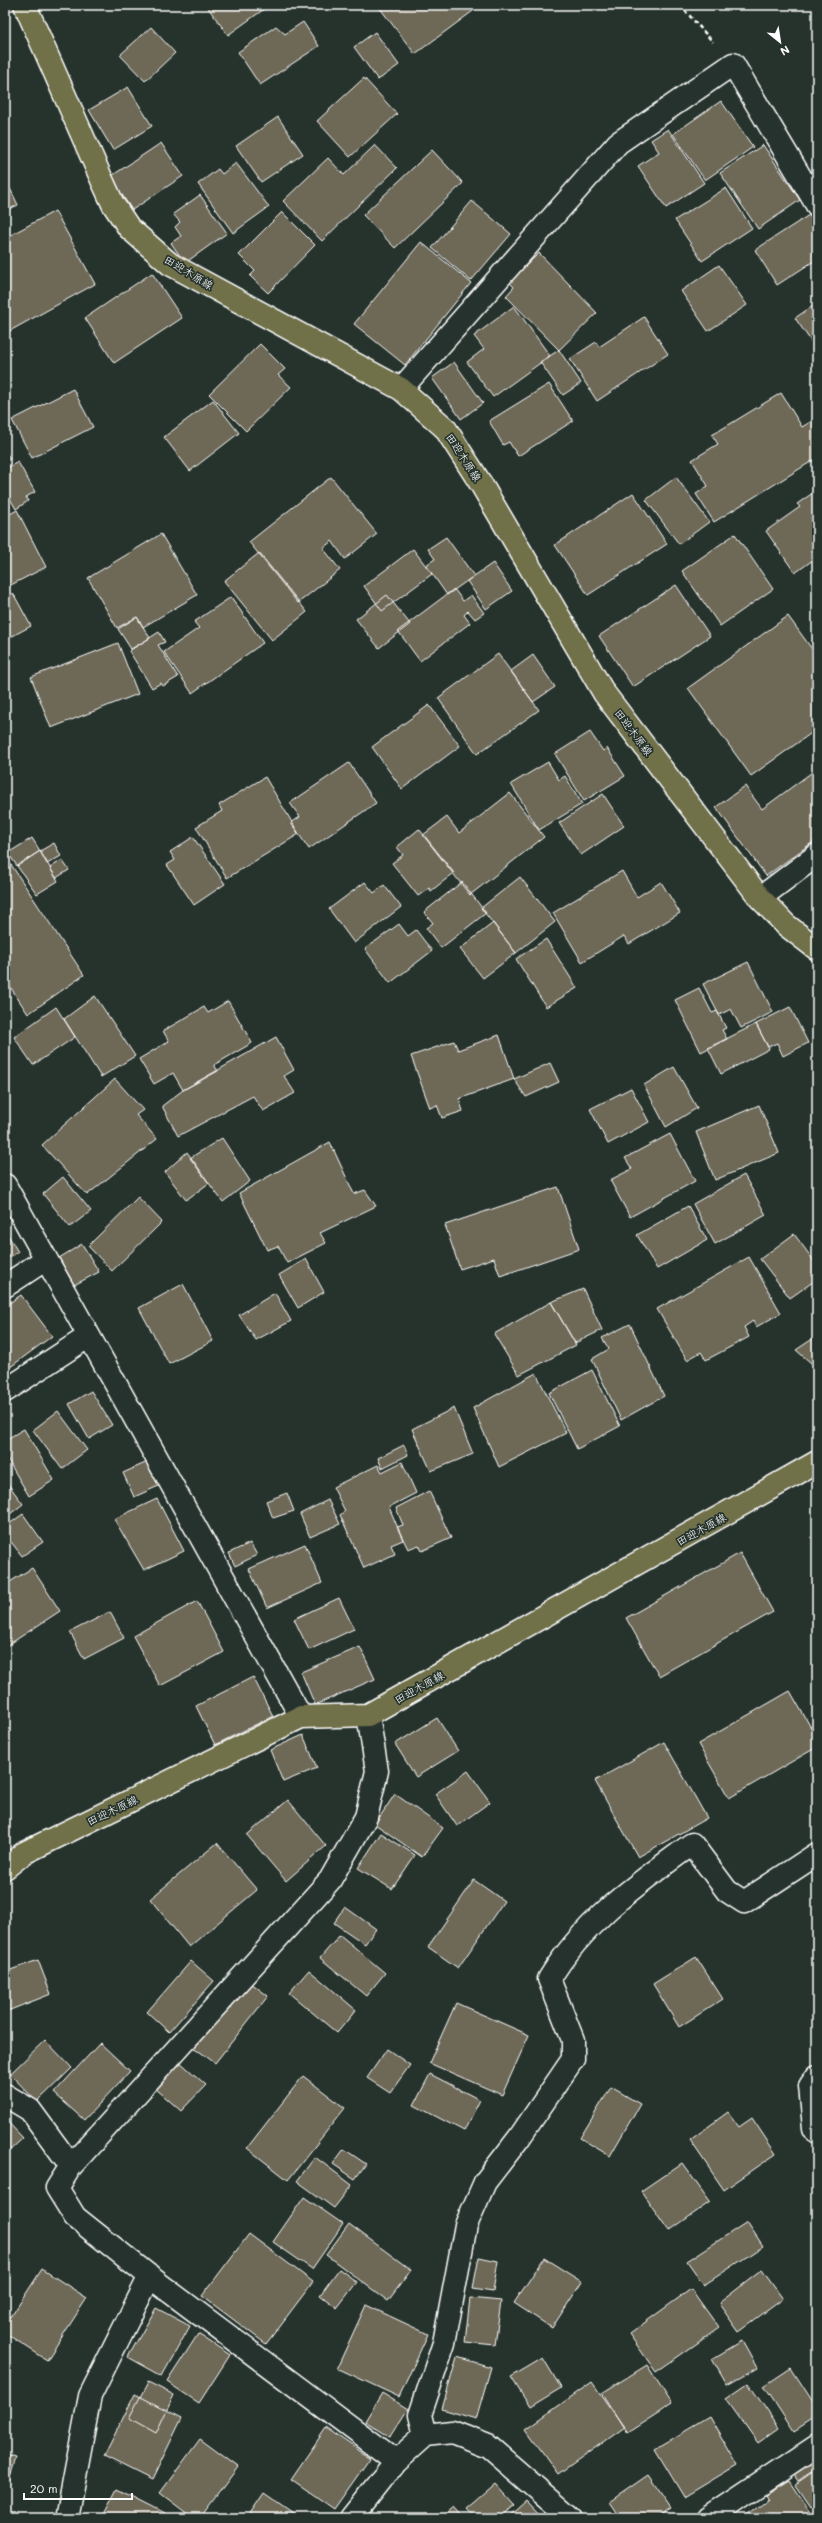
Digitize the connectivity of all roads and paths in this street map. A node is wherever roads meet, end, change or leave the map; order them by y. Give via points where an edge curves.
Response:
1 (25, 5) edge
2 (680, 5) edge
3 (733, 64) junction
4 (817, 205) edge
5 (401, 389) junction
6 (817, 855) edge
7 (760, 898) junction
8 (817, 949) edge
9 (5, 1185) edge
10 (46, 1259) junction
11 (5, 1286) edge
12 (89, 1336) junction
13 (5, 1392) edge
14 (817, 1462) edge
15 (368, 1716) junction
16 (301, 1717) junction
17 (816, 1857) edge
18 (5, 1868) edge
19 (817, 2076) edge
20 (5, 2095) edge
21 (817, 2133) edge
22 (71, 2166) junction
23 (150, 2276) junction
24 (425, 2435) junction
25 (817, 2446) edge
26 (396, 2461) junction
27 (67, 2518) edge
28 (351, 2518) edge
29 (571, 2518) edge
30 (709, 2518) edge

1 - 5 main road, 田迎木原線 via 113,204 129,228 170,264
2 - 3 path
3 - 4 street
3 - 5 street via 618,143
5 - 7 main road, 田迎木原線 via 445,428 481,484 604,693
6 - 7 street
7 - 8 main road, 田迎木原線 via 786,925
9 - 10 street
10 - 11 street
10 - 12 street
12 - 13 street
12 - 16 street
14 - 15 main road, 田迎木原線
15 - 16 main road, 田迎木原線
15 - 22 street via 377,1771 366,1817 330,1880
16 - 18 main road, 田迎木原線 via 24,1853
17 - 24 street via 744,1902 727,1891 692,1844 614,1901 565,1952 549,1979 573,2040 573,2059 519,2138 485,2182 466,2225 444,2343 420,2415
19 - 21 street via 810,2086 814,2128
20 - 22 street via 30,2110
22 - 23 street via 57,2188 75,2216
23 - 26 street
23 - 27 street via 90,2396
24 - 26 street
24 - 29 street via 452,2432 488,2446
25 - 30 street
26 - 28 street

